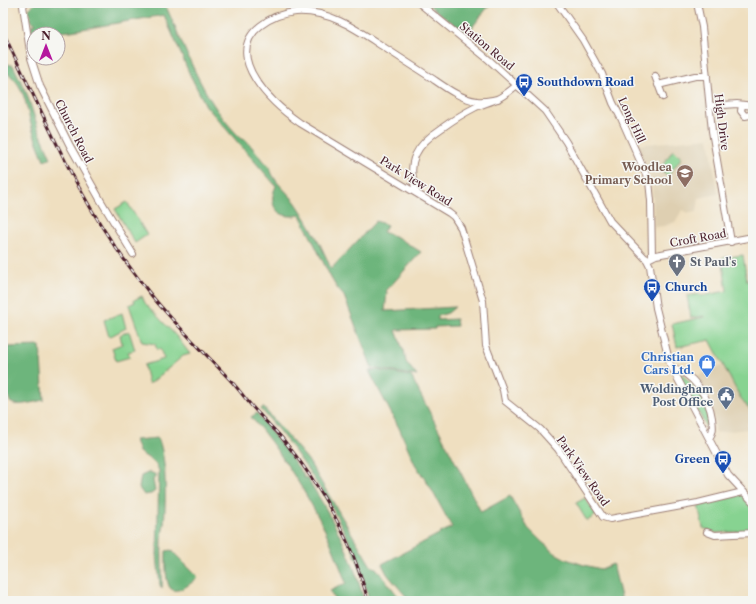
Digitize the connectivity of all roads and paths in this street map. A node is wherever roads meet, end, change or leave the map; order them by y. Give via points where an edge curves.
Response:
1 (419, 3) edge
2 (557, 3) edge
3 (697, 3) edge
4 (24, 5) edge
5 (655, 76) dead end
6 (707, 76) junction
7 (517, 85) junction
8 (658, 85) junction
9 (662, 97) dead end
10 (498, 99) junction
11 (742, 105) junction
12 (710, 106) junction
13 (753, 106) edge
14 (753, 111) edge
15 (417, 193) junction
16 (753, 237) edge
17 (731, 242) junction
18 (133, 254) dead end
19 (649, 258) junction
20 (672, 367) junction
21 (709, 438) junction
22 (744, 492) junction
23 (753, 502) edge
24 (708, 532) dead end
25 (753, 533) edge

1 - 7 street, Station Road
2 - 19 street, Long Hill via 583,40 602,74 649,181
3 - 6 street, High Drive
4 - 18 street, Church Road via 31,58 40,86 70,146
5 - 8 street
6 - 8 street via 695,76
6 - 12 street, High Drive
7 - 10 street
7 - 19 street, Station Road via 545,112 566,142 610,221
8 - 9 street
10 - 15 street via 457,118 422,143 412,168 412,181
10 - 15 street, Park View Road via 476,101 461,95 353,27 332,17 297,12 273,18 256,29 248,45 248,62 259,85 300,122
11 - 12 street
11 - 13 street
11 - 14 street via 741,111 745,116
12 - 17 street, High Drive
15 - 22 street, Park View Road via 450,213 461,228 483,301 486,346 505,401 540,429 558,449 603,517 610,519
16 - 17 street, Croft Road
17 - 19 street, Croft Road
19 - 20 street, Station Road via 660,327
20 - 21 street, Station Road
20 - 21 street via 690,378 706,397 713,426
21 - 22 street, Station Road via 728,475
22 - 23 street, Station Road
24 - 25 street via 715,535

